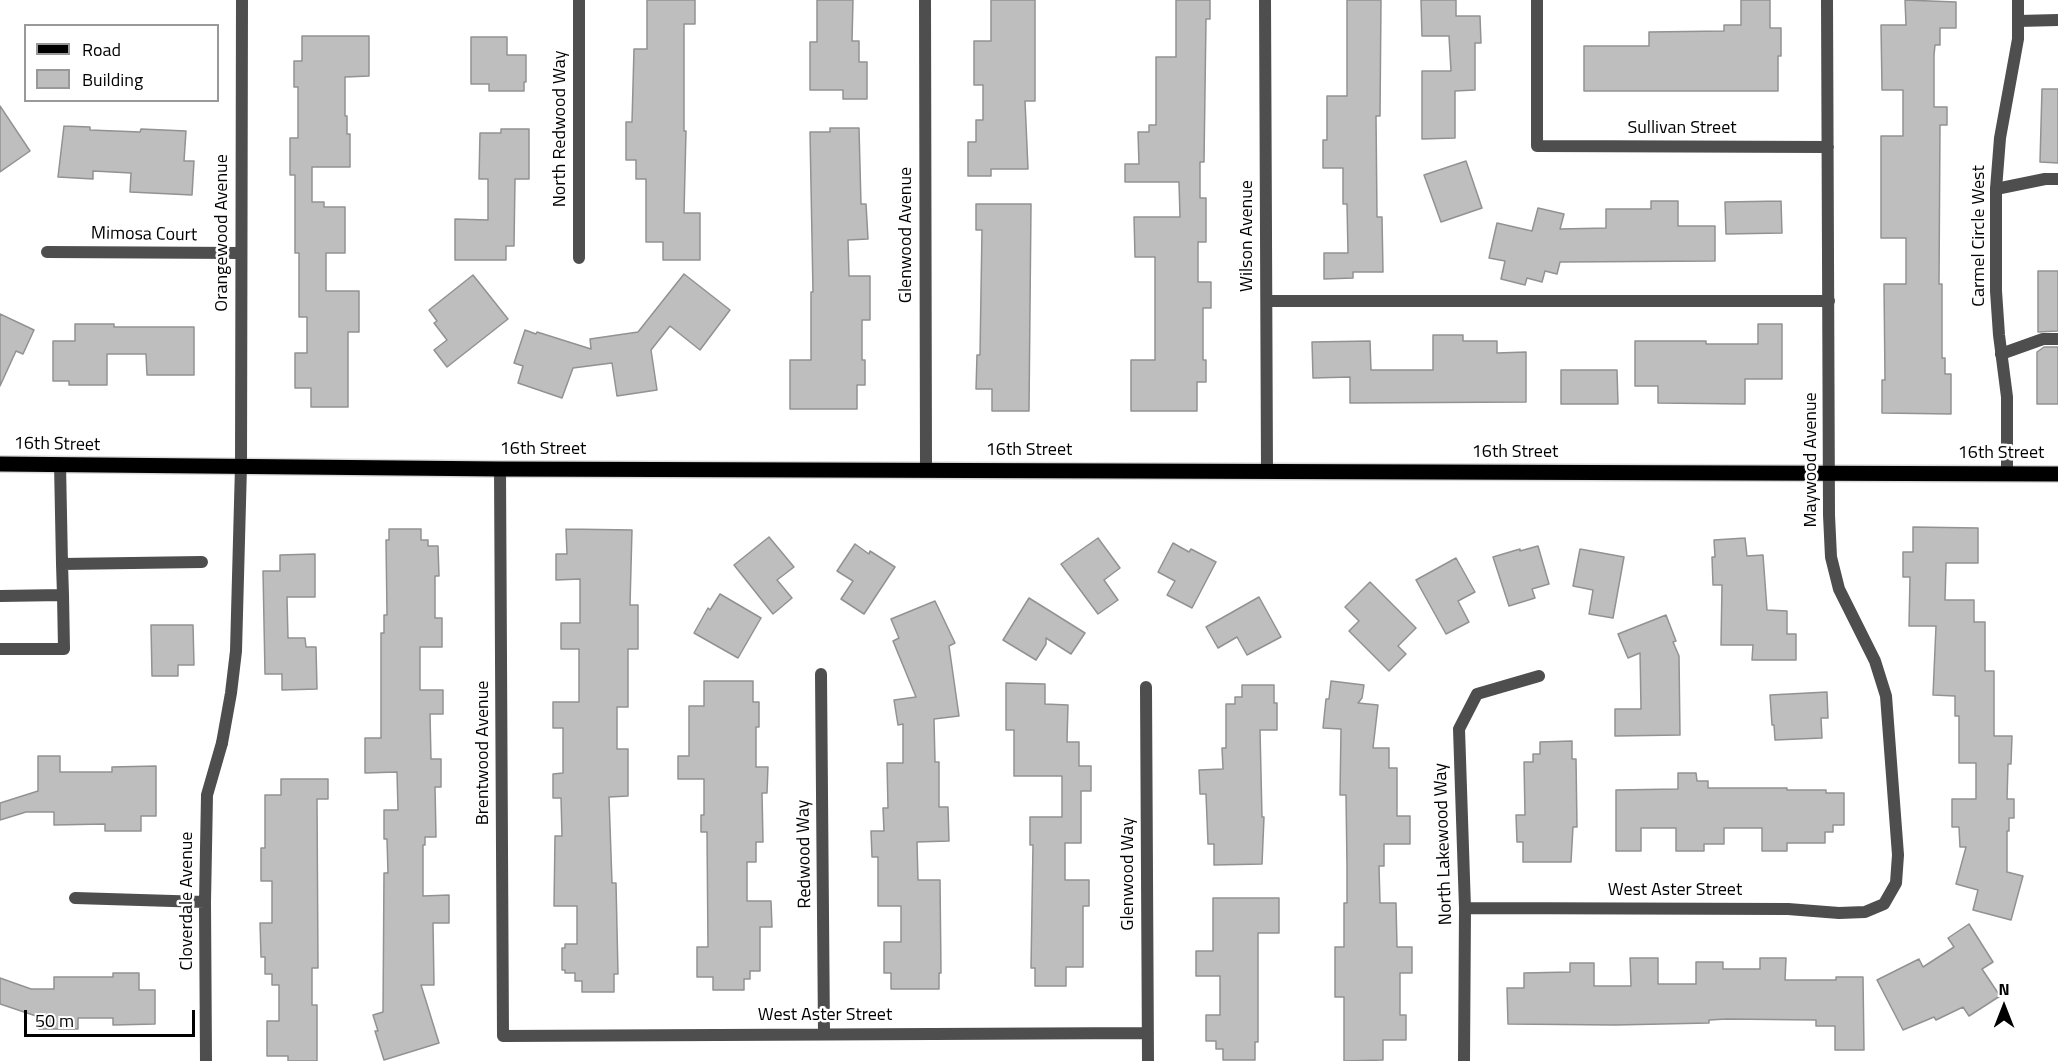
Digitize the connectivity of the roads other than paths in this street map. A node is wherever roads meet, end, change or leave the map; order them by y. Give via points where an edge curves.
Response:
1 (242, 0) edge
2 (579, 0) edge
3 (925, 0) edge
4 (1265, 0) edge
5 (1537, 0) edge
6 (1827, 0) edge
7 (2018, 0) edge
8 (2058, 20) edge
9 (2018, 21) junction
10 (1828, 147) junction
11 (2058, 179) edge
12 (1996, 189) junction
13 (47, 252) dead end
14 (241, 254) junction
15 (579, 258) dead end
16 (1267, 301) junction
17 (1829, 301) junction
18 (2058, 339) edge
19 (2001, 354) junction
20 (0, 464) edge
21 (60, 464) junction
22 (241, 466) junction
23 (500, 469) junction
24 (926, 470) junction
25 (1267, 472) junction
26 (1829, 474) junction
27 (2007, 474) junction
28 (2058, 474) edge
29 (202, 562) dead end
30 (62, 564) junction
31 (63, 595) junction
32 (0, 596) edge
33 (0, 649) edge
34 (821, 674) dead end
35 (1539, 676) dead end
36 (1146, 687) dead end
37 (222, 743) joint
38 (75, 898) dead end
39 (205, 902) junction
40 (1884, 904) joint
41 (1465, 908) junction
42 (1148, 1033) junction
43 (824, 1034) junction
44 (503, 1036) joint
45 (206, 1061) edge
46 (1148, 1061) edge
47 (1464, 1061) edge

1 - 14 street, Orangewood Avenue
2 - 15 street, North Redwood Way
3 - 24 street, Glenwood Avenue
4 - 16 street, Wilson Avenue
5 - 10 street, Sullivan Street via 1537,146
6 - 10 street, Maywood Avenue
7 - 9 street, Carmel Circle West
8 - 9 street
9 - 12 street, Carmel Circle West
10 - 17 street, Maywood Avenue
11 - 12 street
12 - 19 street, Carmel Circle West via 1996,291
13 - 14 street, Mimosa Court
14 - 22 street, Orangewood Avenue
16 - 17 street
16 - 25 street, Wilson Avenue
17 - 26 street, Maywood Avenue
18 - 19 street via 2043,339
19 - 27 street, Carmel Circle West via 2007,396
20 - 21 main road, 16th Street
21 - 22 main road, 16th Street
21 - 30 street
22 - 23 main road, 16th Street
22 - 37 street, Orangewood Avenue via 236,651
23 - 24 main road, 16th Street
23 - 44 street, Brentwood Avenue
24 - 25 main road, 16th Street
25 - 26 main road, 16th Street
26 - 27 main road, 16th Street
26 - 40 street, Maywood Avenue via 1832,557 1839,589 1875,661 1886,696 1898,855 1896,883
27 - 28 main road, 16th Street
29 - 30 street
30 - 31 street
31 - 32 street
31 - 33 street via 63,649
34 - 43 street, Redwood Way
35 - 41 street, North Lakewood Way via 1477,694 1459,729
36 - 42 street, Glenwood Way
37 - 39 street, Cloverdale Avenue via 207,795
38 - 39 street
39 - 45 street, Cloverdale Avenue
40 - 41 street, West Aster Street via 1865,912 1839,913 1788,909
41 - 47 street, North Lakewood Way
42 - 43 street, West Aster Street
42 - 46 street, Glenwood Way
43 - 44 street, West Aster Street

